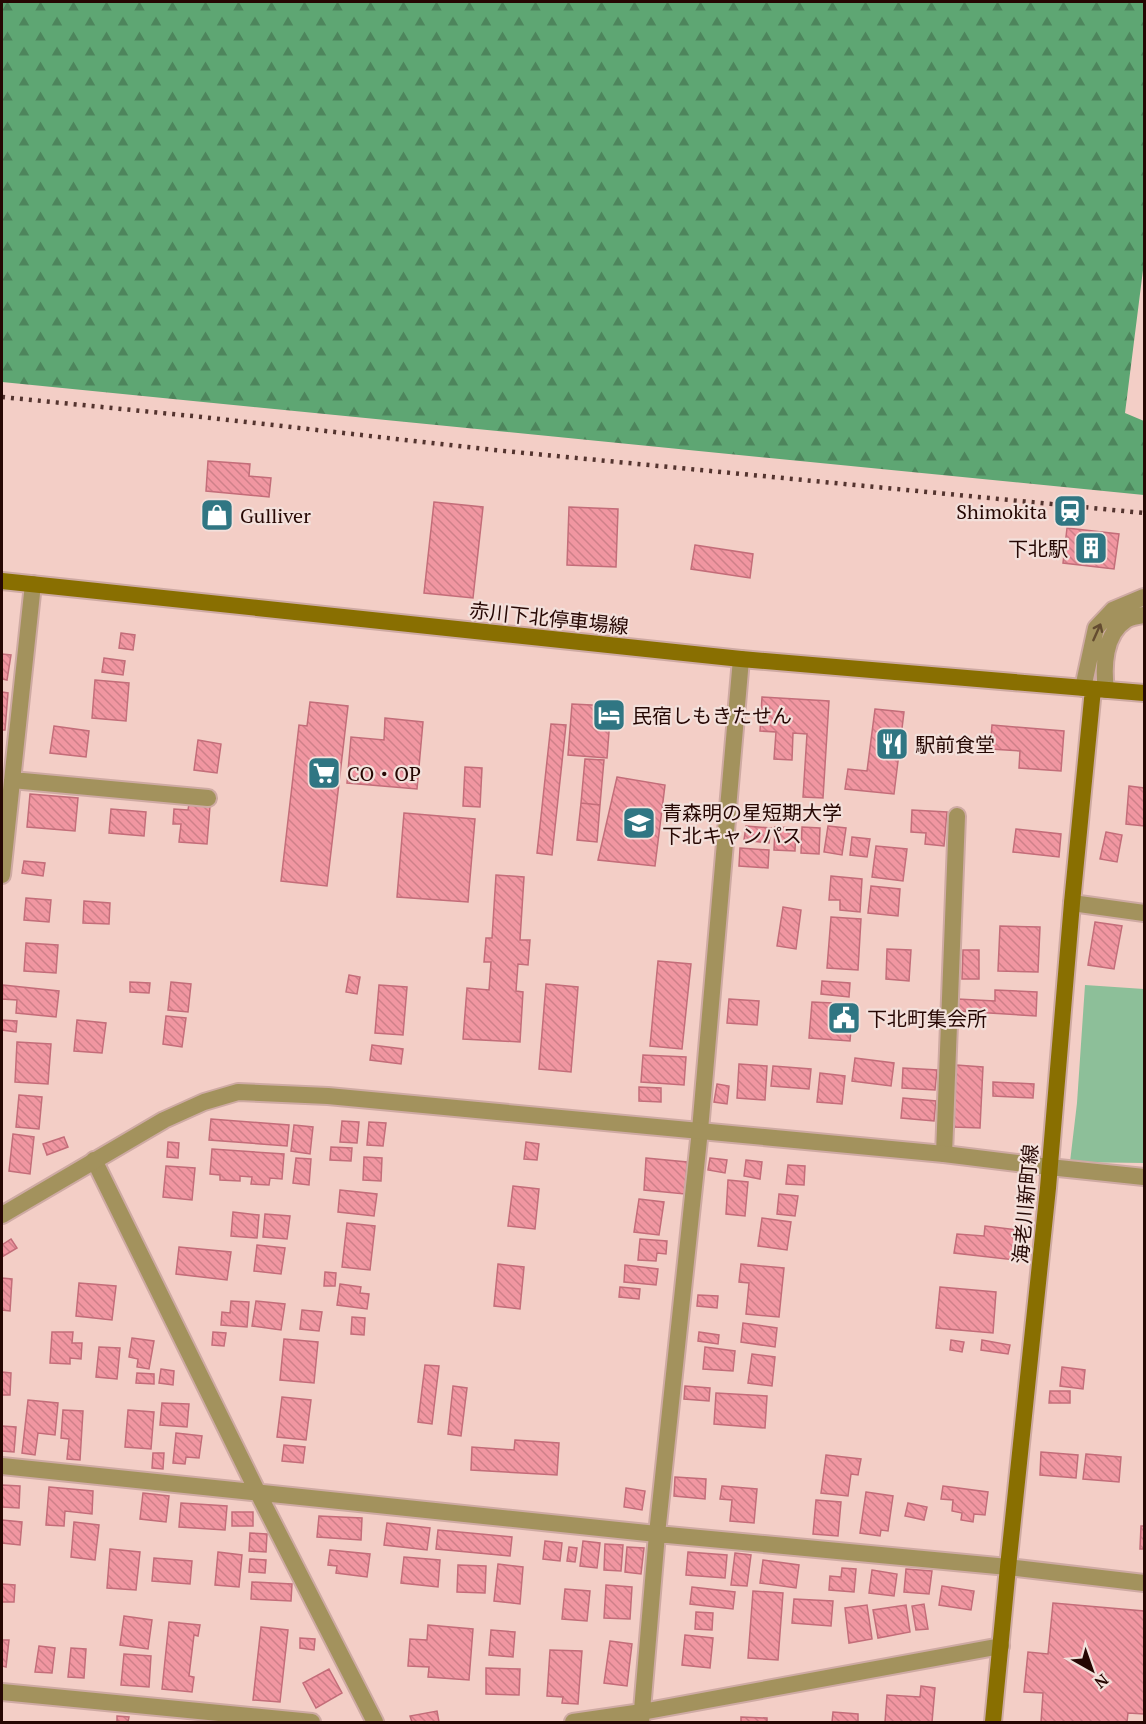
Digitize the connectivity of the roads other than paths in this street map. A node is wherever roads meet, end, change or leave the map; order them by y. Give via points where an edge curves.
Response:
1 (2, 581) edge
2 (33, 584) junction
3 (1144, 597) edge
4 (1144, 615) edge
5 (741, 659) junction
6 (1094, 689) junction
7 (1144, 693) edge
8 (12, 780) junction
9 (208, 798) dead end
10 (957, 816) dead end
11 (2, 875) edge
12 (1072, 903) junction
13 (1144, 913) edge
14 (700, 1130) junction
15 (944, 1154) junction
16 (94, 1160) junction
17 (1049, 1167) junction
18 (1144, 1177) edge
19 (2, 1215) edge
20 (2, 1466) edge
21 (258, 1493) junction
22 (657, 1534) junction
23 (1008, 1567) junction
24 (1144, 1583) edge
25 (1001, 1647) junction
26 (2, 1692) edge
27 (642, 1717) edge
28 (312, 1722) edge
29 (375, 1722) edge
30 (573, 1722) edge
31 (993, 1722) edge

1 - 2 main road, 赤川下北停車場線
2 - 5 main road, 赤川下北停車場線
2 - 8 street
6 -> 3 street via 1096,628 1113,610
4 - 6 street via 1119,626
5 - 6 main road, 赤川下北停車場線
5 - 14 street
6 - 7 main road, 赤川下北停車場線
6 - 12 main road, 海老川新町線
8 - 9 street
8 - 11 street
10 - 15 street
12 - 13 street
12 - 17 main road, 海老川新町線
14 - 15 street
14 - 16 street via 328,1096 238,1092 164,1120
14 - 22 street
15 - 17 street
16 - 19 street
16 - 21 street
17 - 18 street
17 - 23 main road, 海老川新町線
20 - 21 street
21 - 22 street
21 - 29 street
22 - 23 street
22 - 27 street
23 - 24 street
23 - 25 main road, 海老川新町線
25 - 27 street
25 - 31 main road, 海老川新町線
26 - 28 street
27 - 30 street

